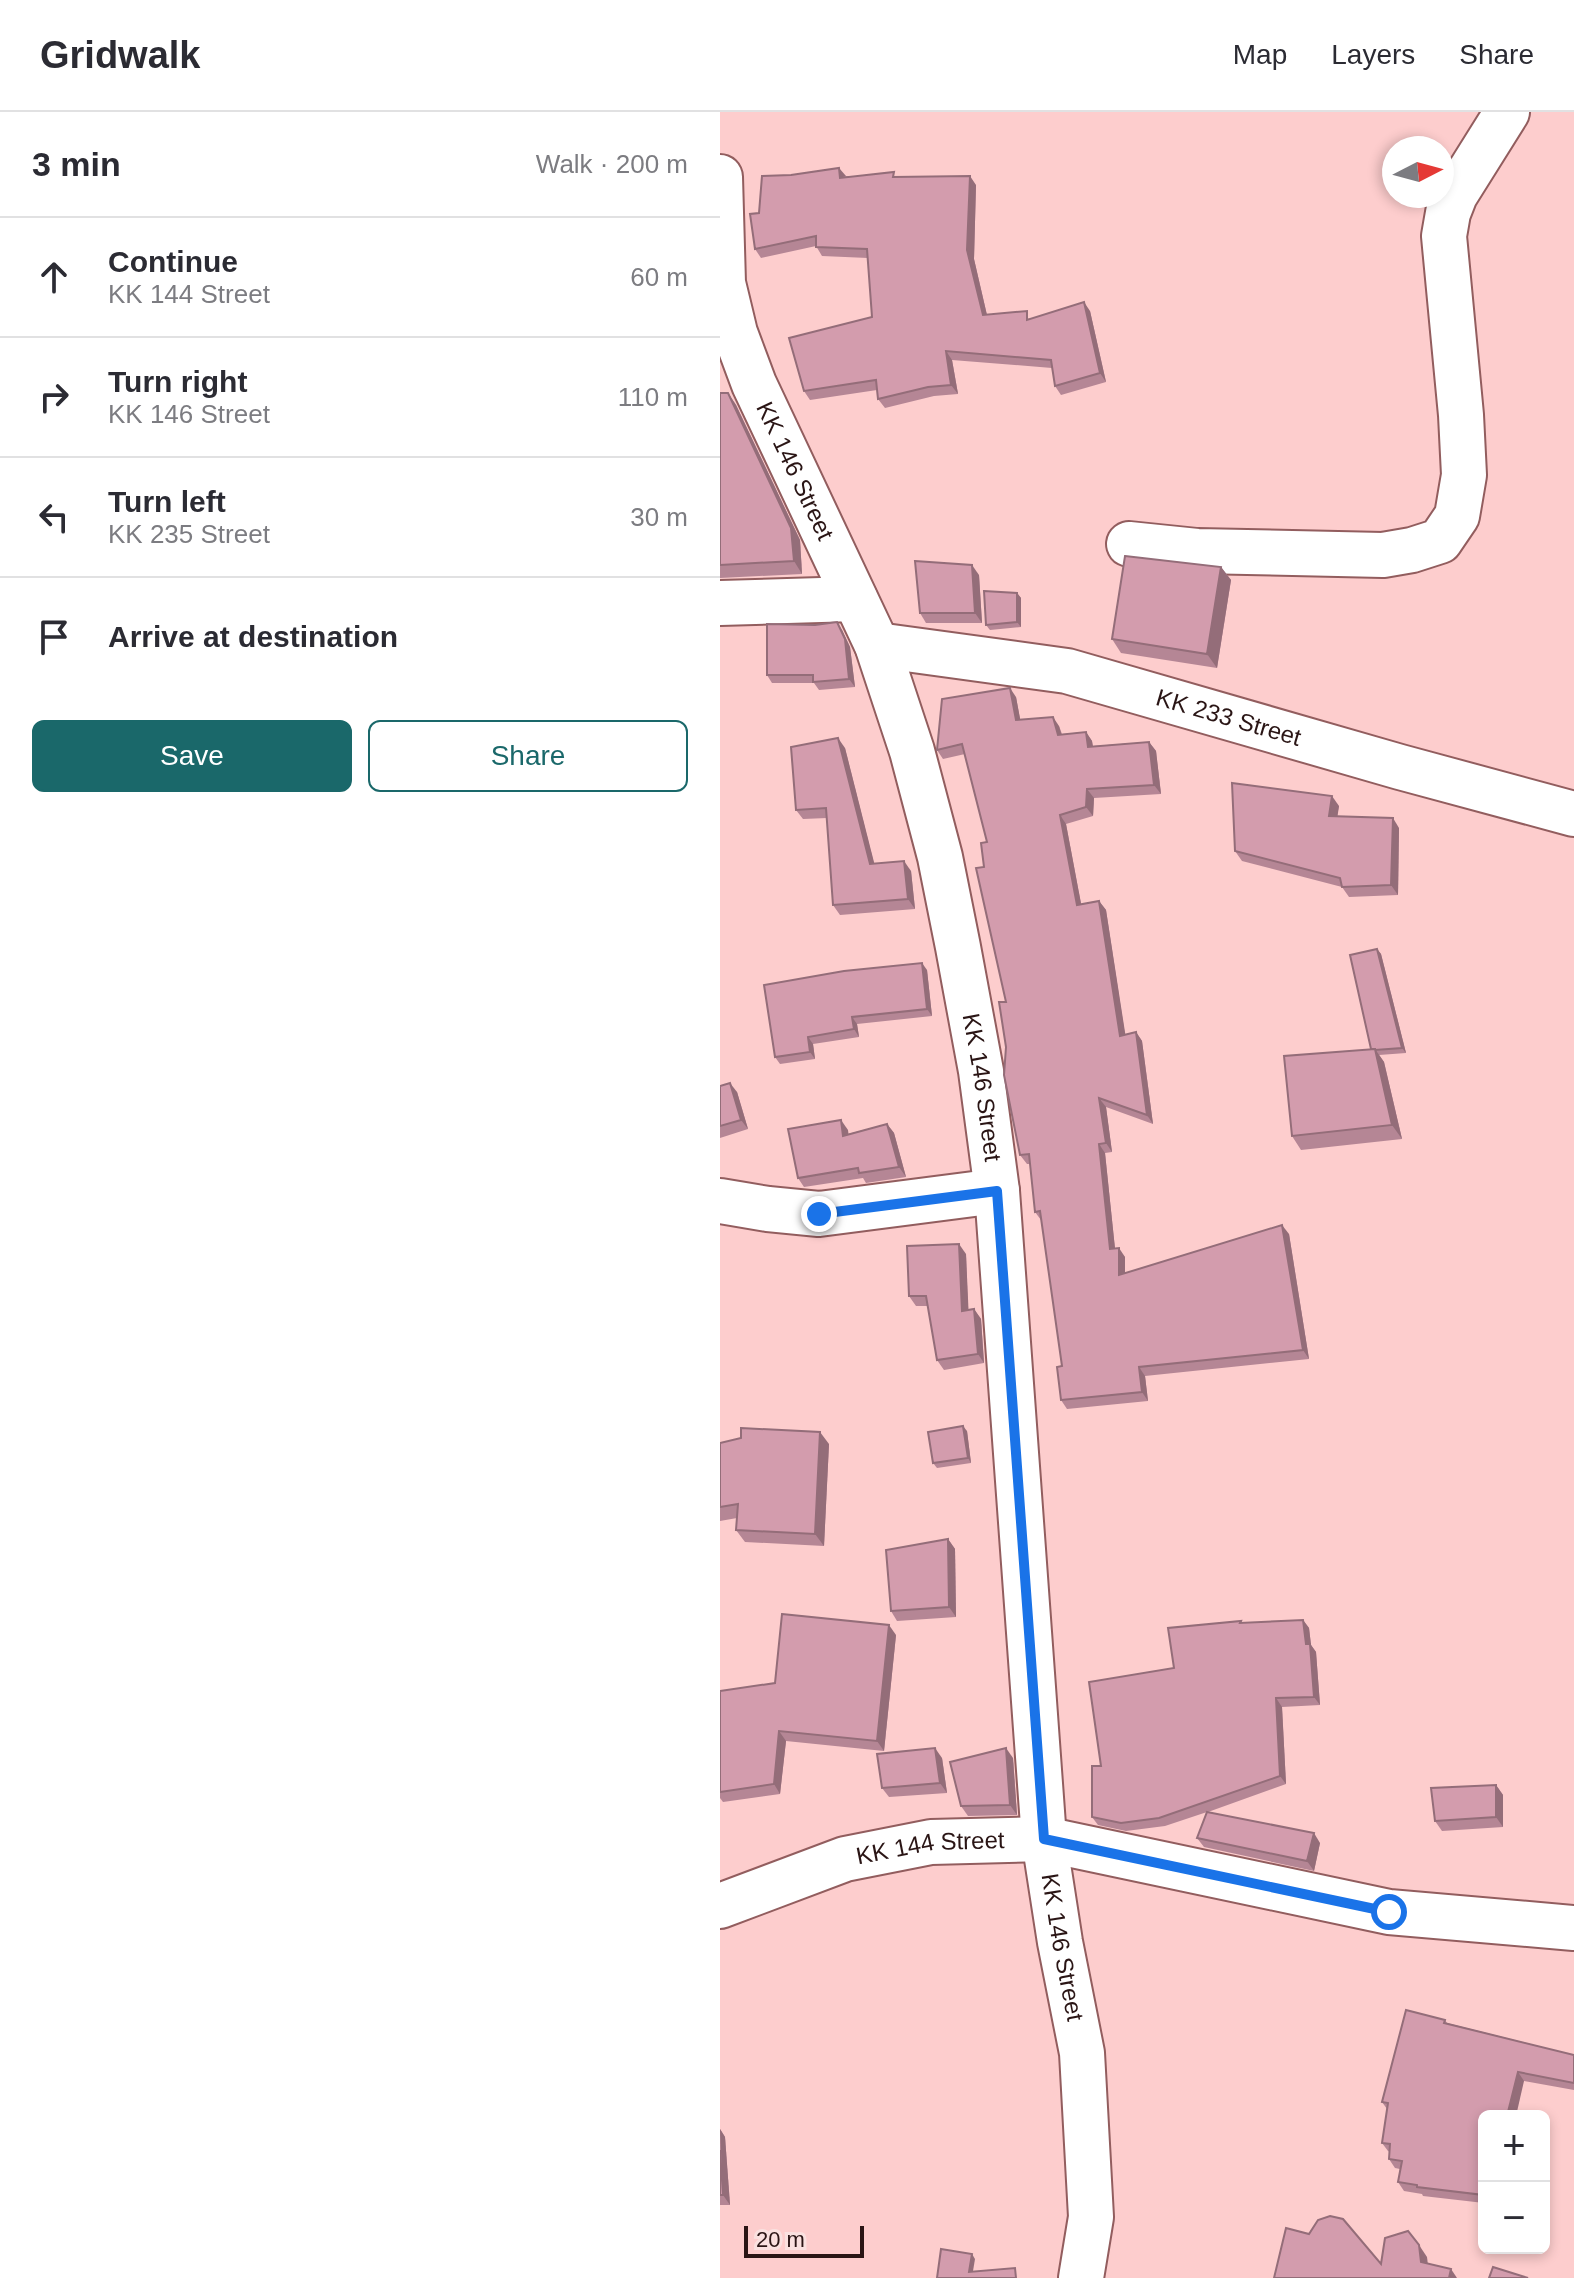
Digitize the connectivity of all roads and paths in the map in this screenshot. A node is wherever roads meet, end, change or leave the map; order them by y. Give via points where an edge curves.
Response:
1 (1507, 112) edge
2 (720, 177) edge
3 (1129, 544) dead end
4 (855, 599) junction
5 (720, 603) edge
6 (877, 645) junction
7 (1574, 814) edge
8 (997, 1191) junction
9 (720, 1201) edge
10 (1044, 1839) junction
11 (720, 1906) edge
12 (1574, 1928) edge
13 (1081, 2278) edge

1 - 3 street via 1455,195 1444,236 1464,475 1457,516 1440,541 1383,555 1197,551
2 - 4 street, KK 146 Street via 723,283 735,333
4 - 5 street
4 - 6 street, KK 146 Street
6 - 7 street, KK 233 Street via 1067,671
6 - 8 street, KK 146 Street via 940,857 981,1071
8 - 9 street via 819,1214
8 - 10 street, KK 146 Street
10 - 11 street, KK 144 Street via 931,1842 845,1859
10 - 12 street, KK 144 Street via 1389,1912
10 - 13 street, KK 146 Street via 1082,2053 1091,2217

